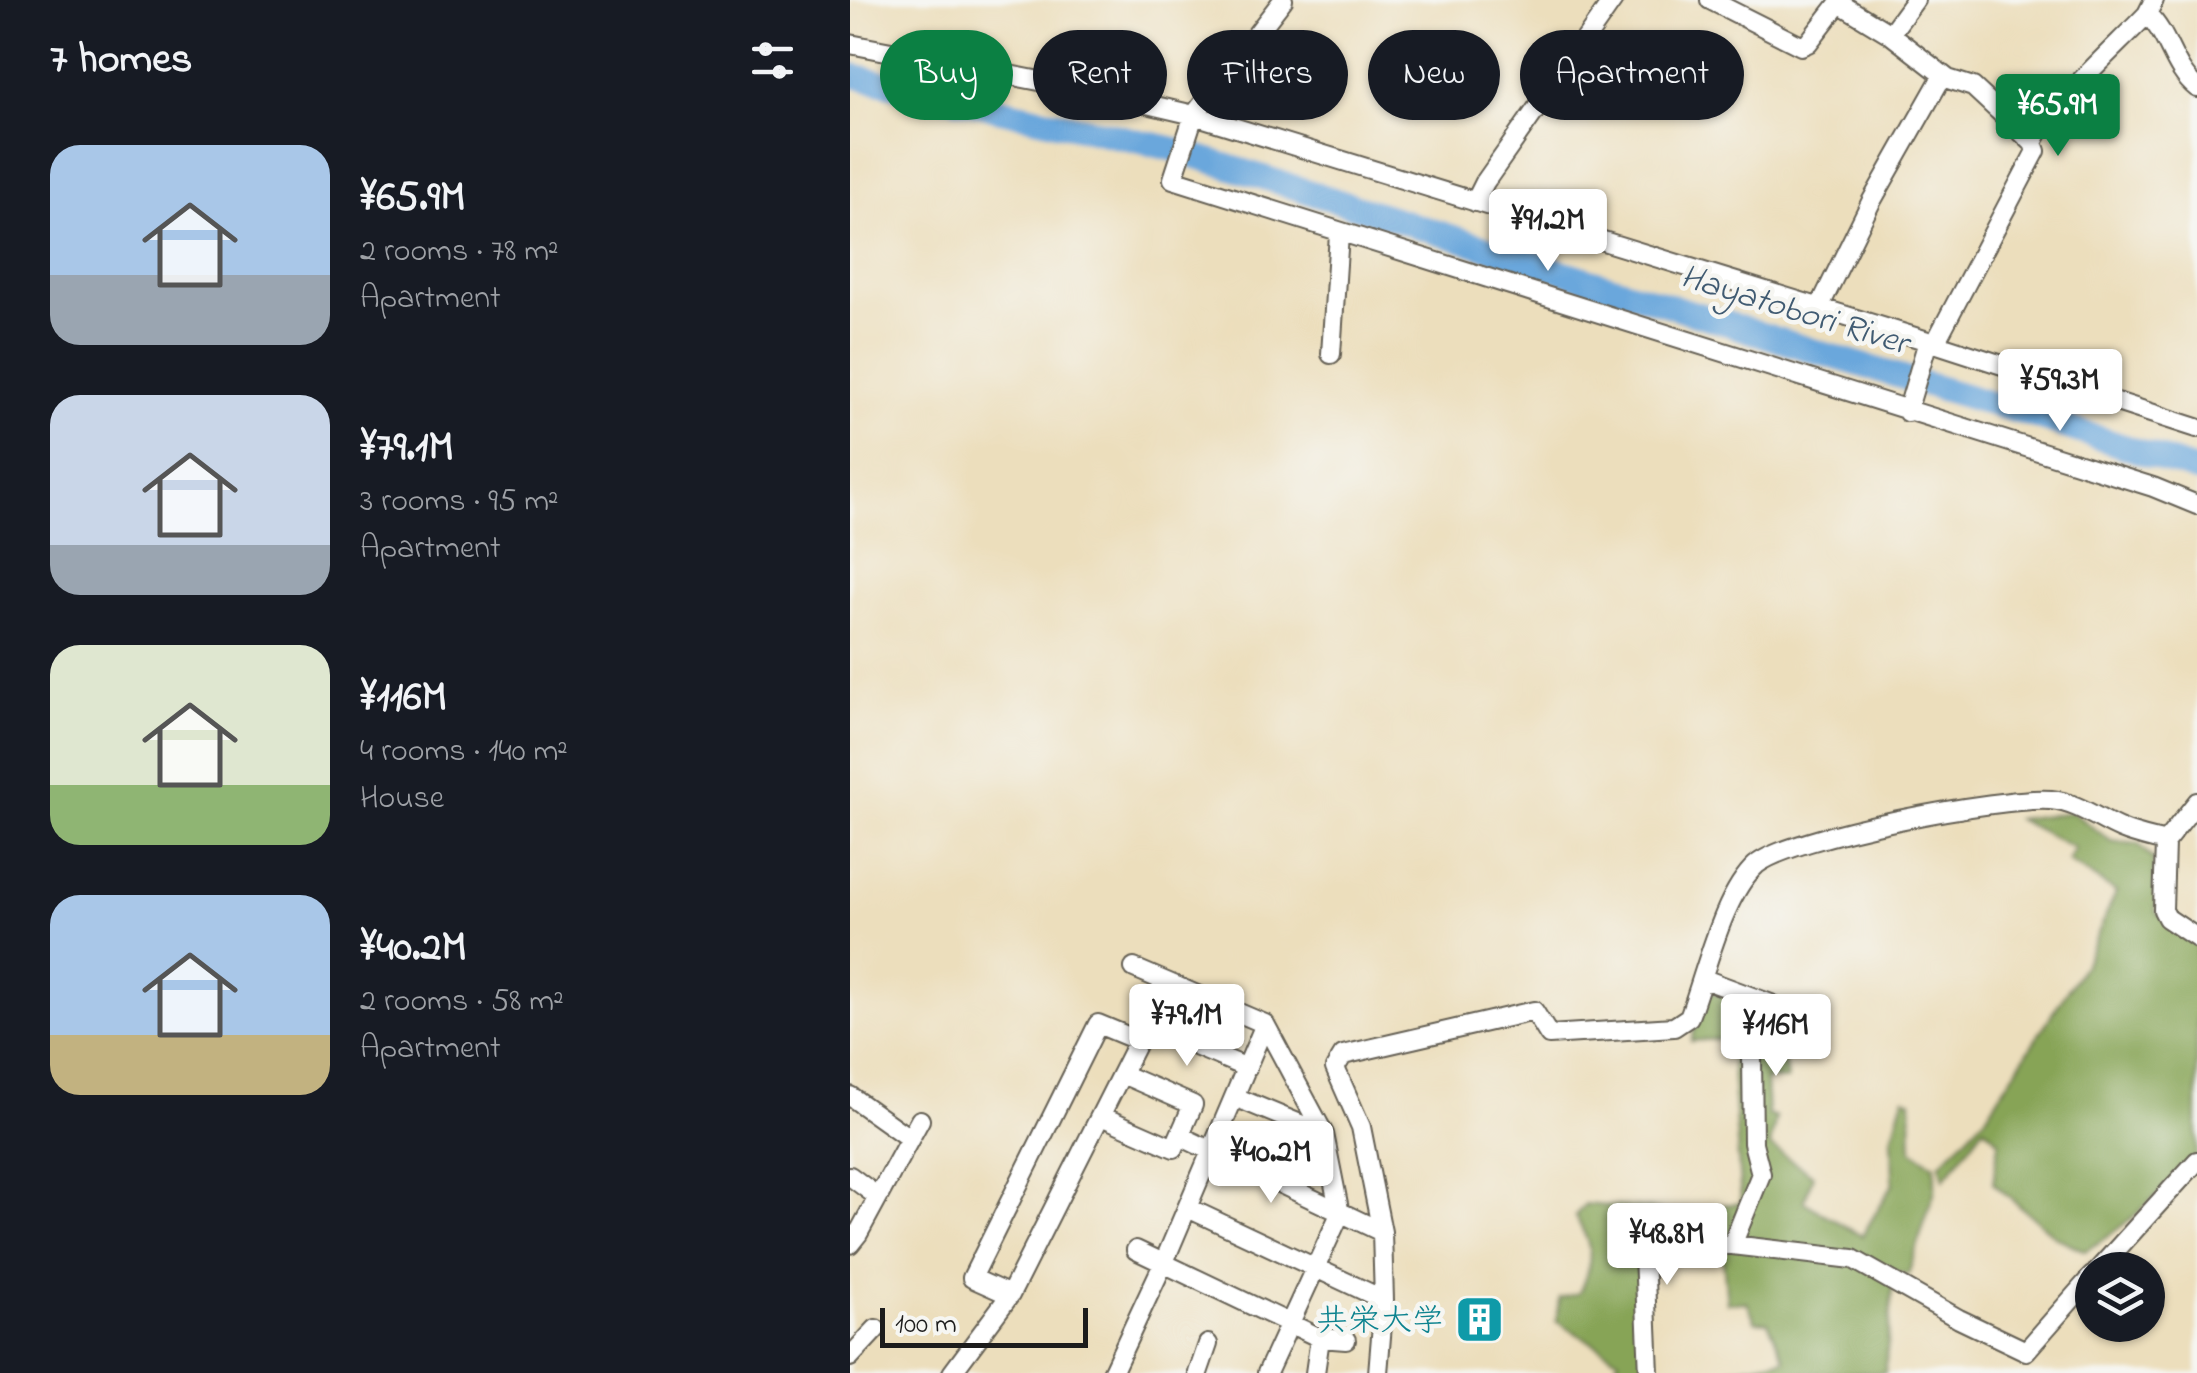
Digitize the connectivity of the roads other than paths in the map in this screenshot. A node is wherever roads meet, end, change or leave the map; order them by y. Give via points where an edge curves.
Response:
1 (1283, 0) edge
2 (1613, 0) edge
3 (1710, 0) edge
4 (1915, 0) edge
5 (1839, 2) edge
6 (2151, 7) edge
7 (1260, 30) edge
8 (1890, 34) junction
9 (850, 44) edge
10 (1942, 75) junction
11 (2197, 88) edge
12 (1187, 114) edge
13 (1193, 120) edge
14 (1207, 120) edge
15 (2033, 143) junction
16 (1475, 202) junction
17 (1339, 234) junction
18 (1819, 308) junction
19 (1932, 342) junction
20 (1331, 354) dead end
21 (1907, 412) junction
22 (2197, 428) edge
23 (2197, 504) edge
24 (2197, 802) edge
25 (2164, 842) junction
26 (2197, 938) edge
27 (1134, 968) dead end
28 (1704, 979) junction
29 (1164, 982) junction
30 (1266, 1024) junction
31 (1142, 1033) junction
32 (1247, 1068) junction
33 (1122, 1074) junction
34 (850, 1096) edge
35 (1234, 1097) junction
36 (1101, 1116) junction
37 (920, 1120) dead end
38 (1324, 1134) junction
39 (1180, 1136) junction
40 (909, 1138) junction
41 (1212, 1150) junction
42 (2197, 1161) edge
43 (850, 1176) edge
44 (878, 1196) junction
45 (1188, 1208) junction
46 (1340, 1214) junction
47 (1382, 1232) junction
48 (850, 1244) edge
49 (1732, 1245) junction
50 (1136, 1250) dead end
51 (2114, 1252) edge
52 (1164, 1262) junction
53 (1314, 1268) junction
54 (1010, 1295) junction
55 (2075, 1295) edge
56 (1384, 1300) junction
57 (1289, 1322) junction
58 (876, 1328) dead end
59 (1320, 1338) junction
60 (1346, 1340) dead end
61 (1208, 1344) dead end
62 (850, 1357) edge
63 (952, 1373) edge
64 (1112, 1373) edge
65 (1198, 1373) edge
66 (1267, 1373) edge
67 (1315, 1373) edge
68 (1378, 1373) edge
69 (1648, 1373) edge

1 - 7 street
2 - 16 street
3 - 5 street via 1801,46
4 - 8 street
5 - 8 street
6 - 11 street via 2182,76
6 - 15 street
8 - 10 street
9 - 12 street
10 - 15 street via 1973,87
10 - 18 street
13 - 17 street via 1173,179
14 - 16 street
15 - 19 street via 2036,152
16 - 18 street
17 - 20 street
17 - 21 street
18 - 19 street
19 - 21 street
19 - 22 street
21 - 23 street
24 - 25 street
25 - 26 street via 2164,910
25 - 28 street via 2052,800 1940,811 1811,842 1758,864 1728,902
27 - 29 street
28 - 47 street via 1688,1016 1674,1027 1549,1035 1534,1010 1343,1055 1335,1068 1360,1126
28 - 49 street via 1771,1004 1774,1012 1752,1055 1753,1143 1761,1174
29 - 30 street
29 - 31 street
30 - 32 street
30 - 38 street
31 - 32 street
31 - 33 street
31 - 54 street via 1098,1024 972,1278
32 - 35 street
33 - 36 street
33 - 39 street via 1193,1106
34 - 40 street
35 - 38 street
35 - 41 street
36 - 39 street via 1174,1148
36 - 54 street
37 - 40 street
38 - 46 street
39 - 41 street
40 - 44 street
41 - 45 street
41 - 46 street
42 - 51 street
43 - 44 street
44 - 48 street
45 - 52 street
45 - 53 street
46 - 47 street
46 - 53 street
47 - 56 street
49 - 55 street via 1853,1259 2026,1351
49 - 69 street via 1658,1244 1644,1255
50 - 52 street
52 - 57 street
52 - 64 street
53 - 56 street
53 - 57 street
54 - 63 street
56 - 68 street
57 - 59 street
57 - 66 street
58 - 62 street
59 - 60 street
59 - 67 street
61 - 65 street

